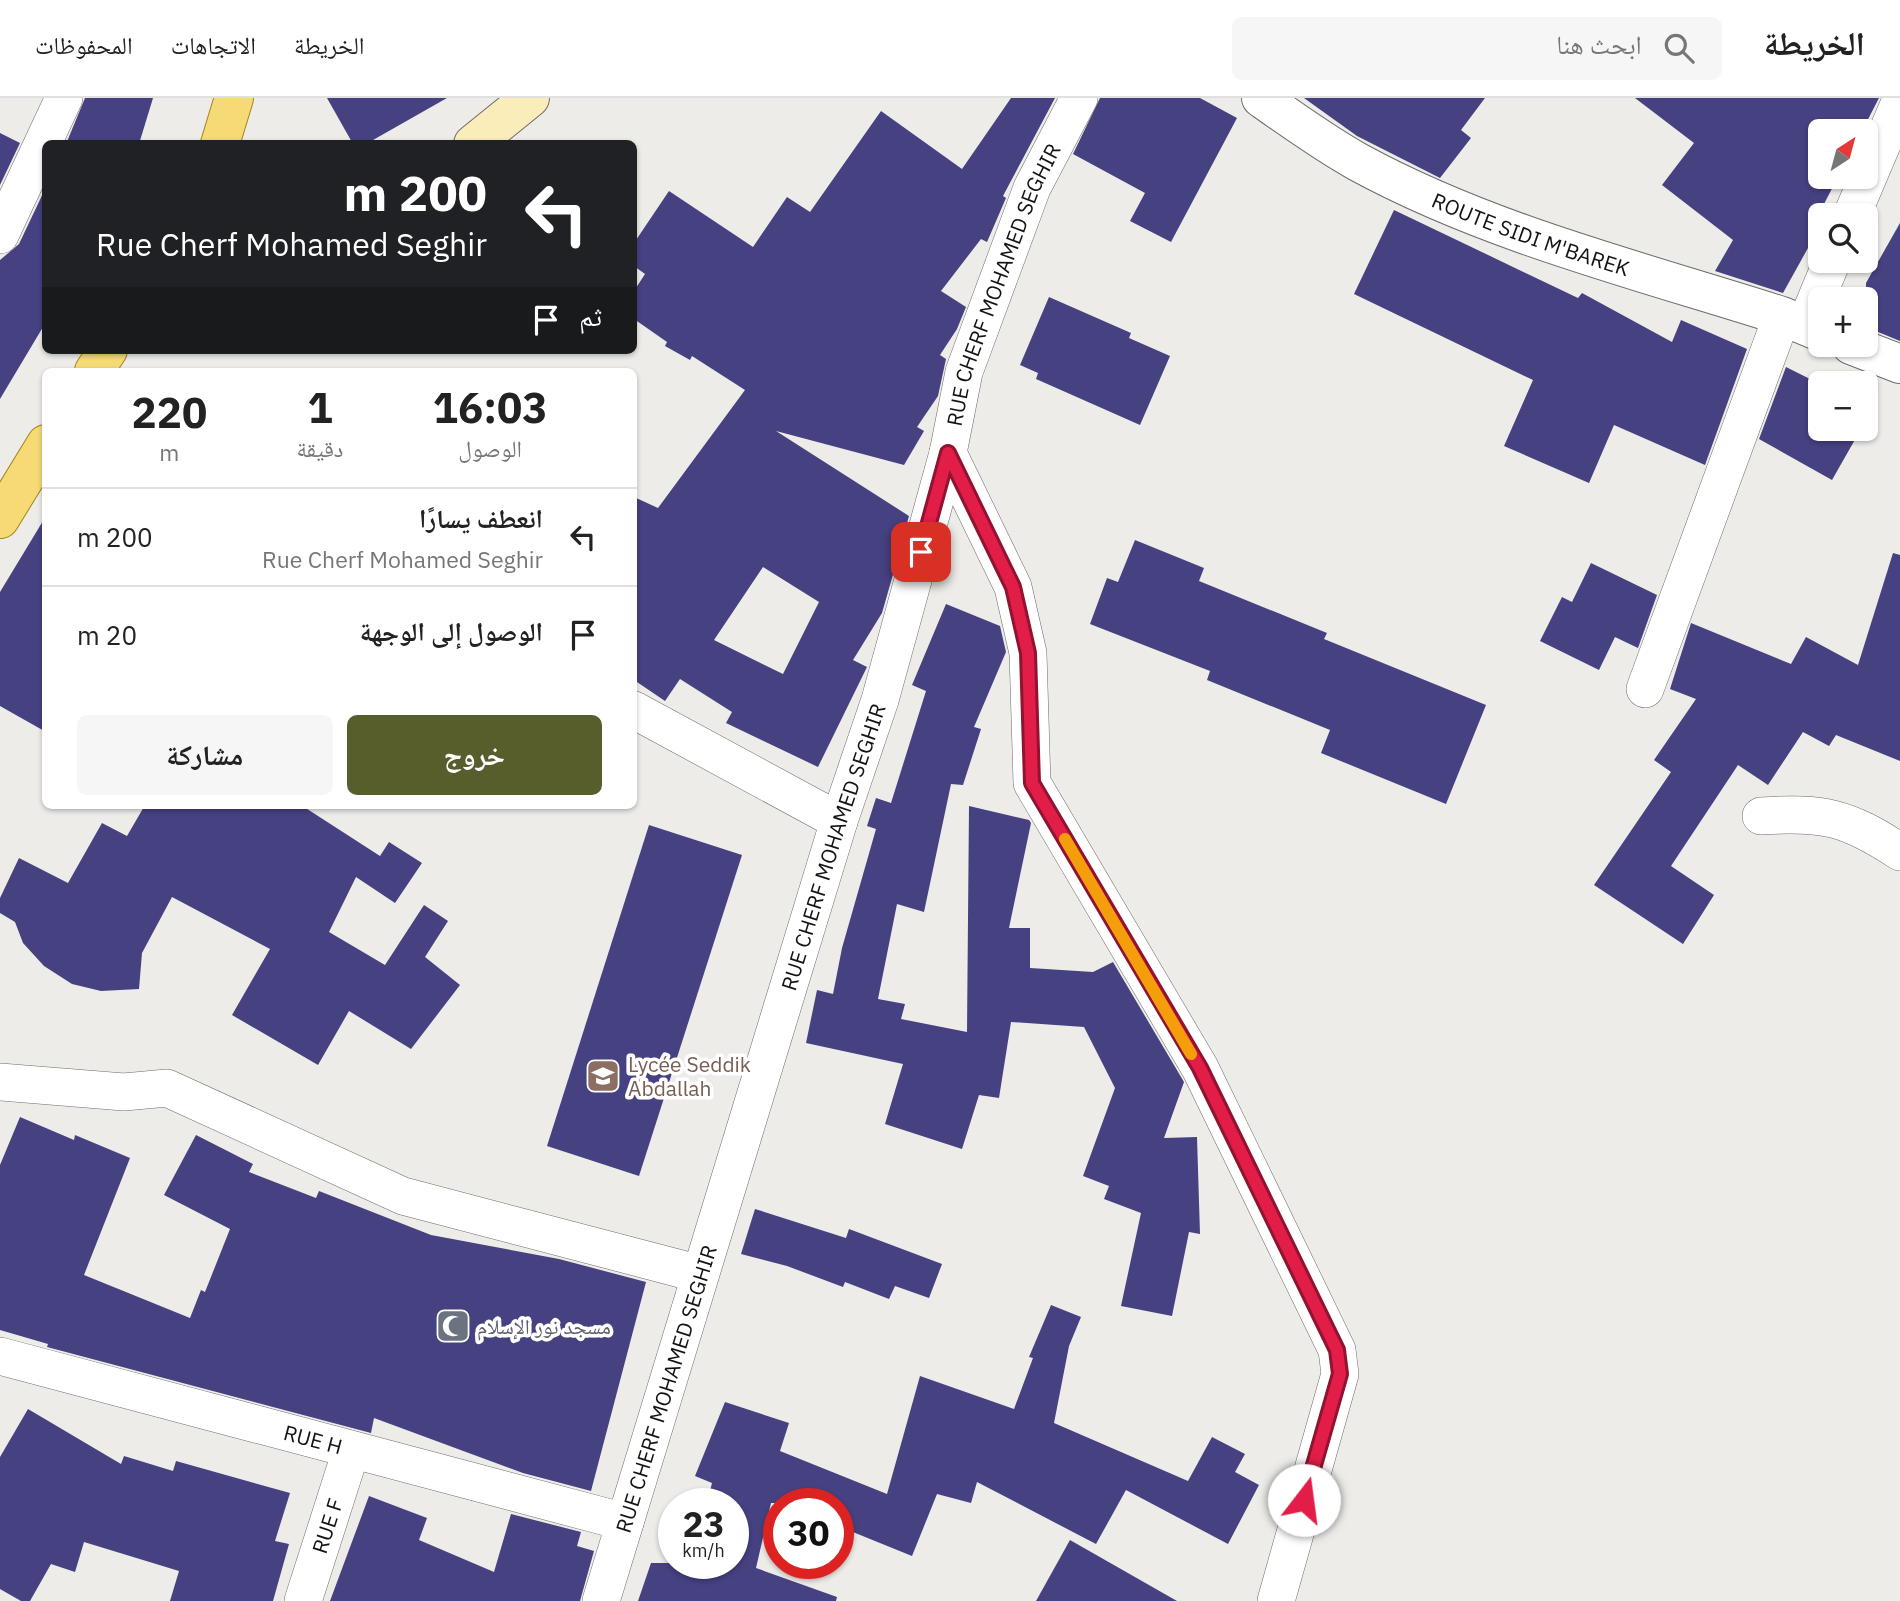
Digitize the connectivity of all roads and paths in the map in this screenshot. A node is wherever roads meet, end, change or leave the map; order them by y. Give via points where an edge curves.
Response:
1 (64, 98) edge
2 (234, 98) edge
3 (530, 98) edge
4 (1079, 98) edge
5 (1261, 98) edge
6 (1900, 102) edge
7 (44, 140) edge
8 (221, 140) edge
9 (478, 140) edge
10 (42, 145) edge
11 (1857, 203) edge
12 (0, 235) edge
13 (1826, 273) edge
14 (1802, 325) edge
15 (1878, 355) edge
16 (1900, 364) edge
17 (42, 451) edge
18 (948, 453) junction
19 (0, 519) edge
20 (1645, 690) dead end
21 (637, 712) edge
22 (1760, 816) dead end
23 (839, 821) junction
24 (1900, 852) edge
25 (0, 1082) edge
26 (700, 1274) junction
27 (0, 1356) edge
28 (351, 1451) junction
29 (625, 1522) junction
30 (303, 1601) edge
31 (601, 1601) edge
32 (1276, 1601) edge

1 - 7 street
2 - 8 main road
3 - 9 main road
4 - 18 street, RUE CHERF MOHAMED SEGHIR via 1032,188 964,372
5 - 14 street, ROUTE SIDI M'BAREK via 1357,162 1493,223
6 - 11 street
10 - 12 street
13 - 14 street
14 - 20 street
15 - 16 street
17 - 19 main road
18 - 23 street, RUE CHERF MOHAMED SEGHIR via 880,699
18 - 32 street via 1013,587 1028,653 1032,783 1200,1068 1337,1350 1340,1374
21 - 23 street
22 - 24 street via 1799,814 1845,821 1861,826
23 - 26 street, RUE CHERF MOHAMED SEGHIR
25 - 26 street via 115,1092 167,1088 403,1196
26 - 29 street, RUE CHERF MOHAMED SEGHIR
27 - 28 street, RUE H
28 - 29 street, RUE H
28 - 30 street, RUE F
29 - 31 street, RUE CHERF MOHAMED SEGHIR

